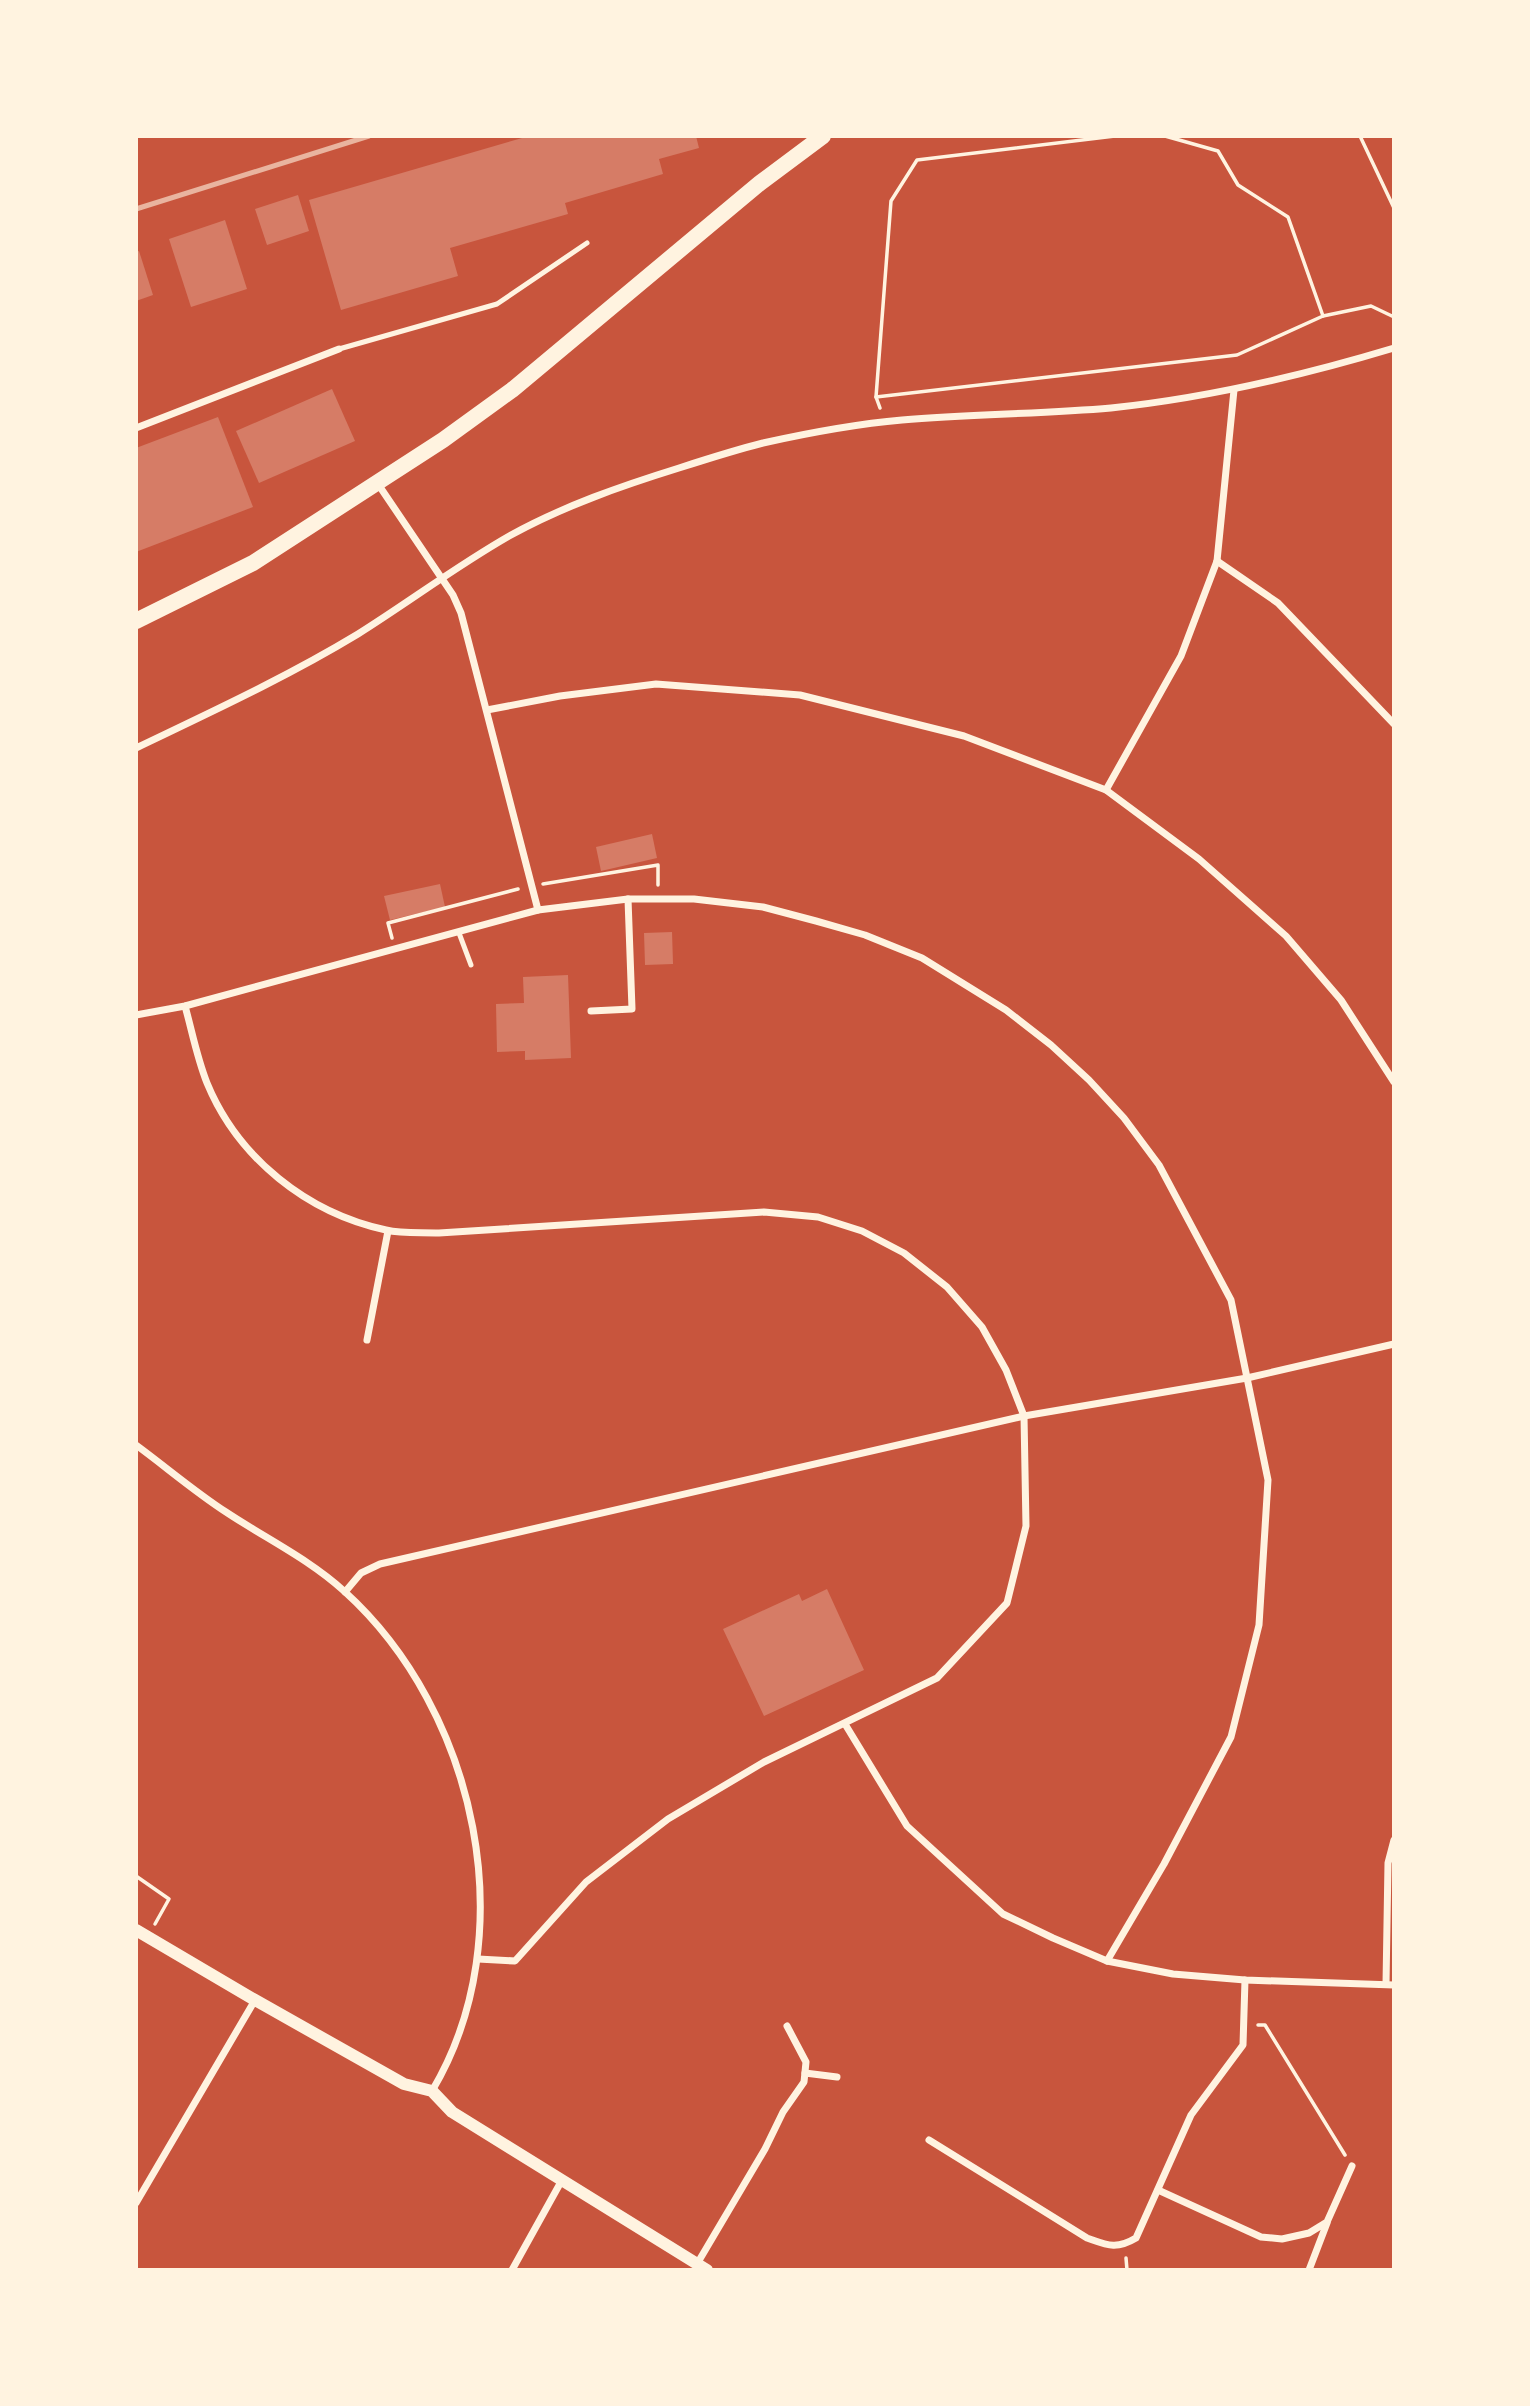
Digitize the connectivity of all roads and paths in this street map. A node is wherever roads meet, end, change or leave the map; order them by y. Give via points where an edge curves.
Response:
1 (823, 136) edge
2 (1115, 136) edge
3 (1165, 136) edge
4 (1360, 136) edge
5 (1394, 208) edge
6 (587, 243) dead end
7 (1323, 316) junction
8 (1394, 317) edge
9 (1394, 348) edge
10 (339, 349) joint
11 (1234, 390) junction
12 (876, 397) junction
13 (886, 422) junction
14 (136, 428) edge
15 (377, 484) junction
16 (1217, 561) junction
17 (441, 578) junction
18 (136, 621) edge
19 (487, 710) junction
20 (1394, 724) edge
21 (136, 748) edge
22 (1106, 790) junction
23 (658, 870) dead end
24 (658, 879) dead end
25 (628, 899) junction
26 (538, 910) junction
27 (388, 925) dead end
28 (459, 933) junction
29 (391, 934) dead end
30 (471, 965) dead end
31 (185, 1006) junction
32 (591, 1011) dead end
33 (136, 1015) edge
34 (1394, 1082) edge
35 (388, 1231) junction
36 (367, 1340) dead end
37 (1394, 1344) edge
38 (1247, 1378) junction
39 (1024, 1416) junction
40 (136, 1445) edge
41 (345, 1592) junction
42 (845, 1724) junction
43 (1394, 1840) edge
44 (136, 1876) edge
45 (142, 1933) edge
46 (478, 1959) junction
47 (1107, 1961) junction
48 (1245, 1980) junction
49 (1390, 1984) edge
50 (255, 2000) junction
51 (1244, 2023) junction
52 (788, 2026) dead end
53 (805, 2073) junction
54 (837, 2077) dead end
55 (432, 2091) junction
56 (929, 2140) dead end
57 (1352, 2166) joint
58 (562, 2180) junction
59 (1158, 2190) junction
60 (136, 2203) edge
61 (1328, 2222) junction
62 (702, 2267) edge
63 (512, 2270) edge
64 (1309, 2270) edge

1 - 15 main road via 512,390
2 - 12 path via 917,160 891,201
3 - 7 path via 1217,151 1238,184 1288,217
4 - 5 path
6 - 10 lane via 497,304
7 - 8 path via 1371,306
7 - 12 path via 1237,355
9 - 11 street
10 - 14 street
11 - 13 street via 1109,408
11 - 16 street
12 - 13 path
13 - 17 street via 762,443 639,480 571,505
15 - 17 street
15 - 18 main road via 253,563
16 - 20 street via 1278,603
16 - 22 street via 1181,656
17 - 19 street via 461,612
17 - 21 street via 358,634 268,685
19 - 22 street via 656,684 800,695 964,736
19 - 26 street
22 - 34 street via 1199,859 1286,936 1341,1000
23 - 24 path
25 - 26 street
25 - 32 street via 632,1009
25 - 38 street via 694,899 762,907 865,935 922,958 1006,1010 1089,1080 1159,1165 1231,1300
26 - 28 street
27 - 29 path
28 - 30 lane
28 - 31 street
31 - 33 street
31 - 35 street via 207,1082 251,1154 285,1185 337,1216
35 - 36 street
35 - 39 street via 439,1233 764,1212 818,1217 862,1231 904,1253 947,1287 982,1327
37 - 38 street
38 - 39 street
38 - 47 street via 1268,1480 1259,1625 1231,1737
39 - 41 street via 380,1564 361,1573
39 - 42 street via 1026,1525 1007,1603 937,1678
40 - 41 street via 222,1510 312,1565
41 - 46 street via 384,1633 417,1681 455,1763 478,1855
42 - 46 street via 764,1762 668,1819 586,1882 515,1961
42 - 47 street via 907,1826 1003,1914
43 - 49 street via 1388,1863
44 - 45 path via 169,1899
45 - 50 street
46 - 55 street via 454,2049
47 - 48 street via 1173,1974
48 - 49 street
48 - 51 street
50 - 55 street via 404,2084
50 - 60 street
51 - 57 path via 1265,2025
51 - 59 street via 1243,2045 1191,2115
52 - 53 street via 806,2062
53 - 54 street
53 - 62 street
55 - 58 street via 452,2112
56 - 59 street via 1087,2238 1109,2246 1136,2238
57 - 61 street
58 - 62 street
58 - 63 street
59 - 61 street via 1261,2236 1282,2239 1309,2233
61 - 64 street

